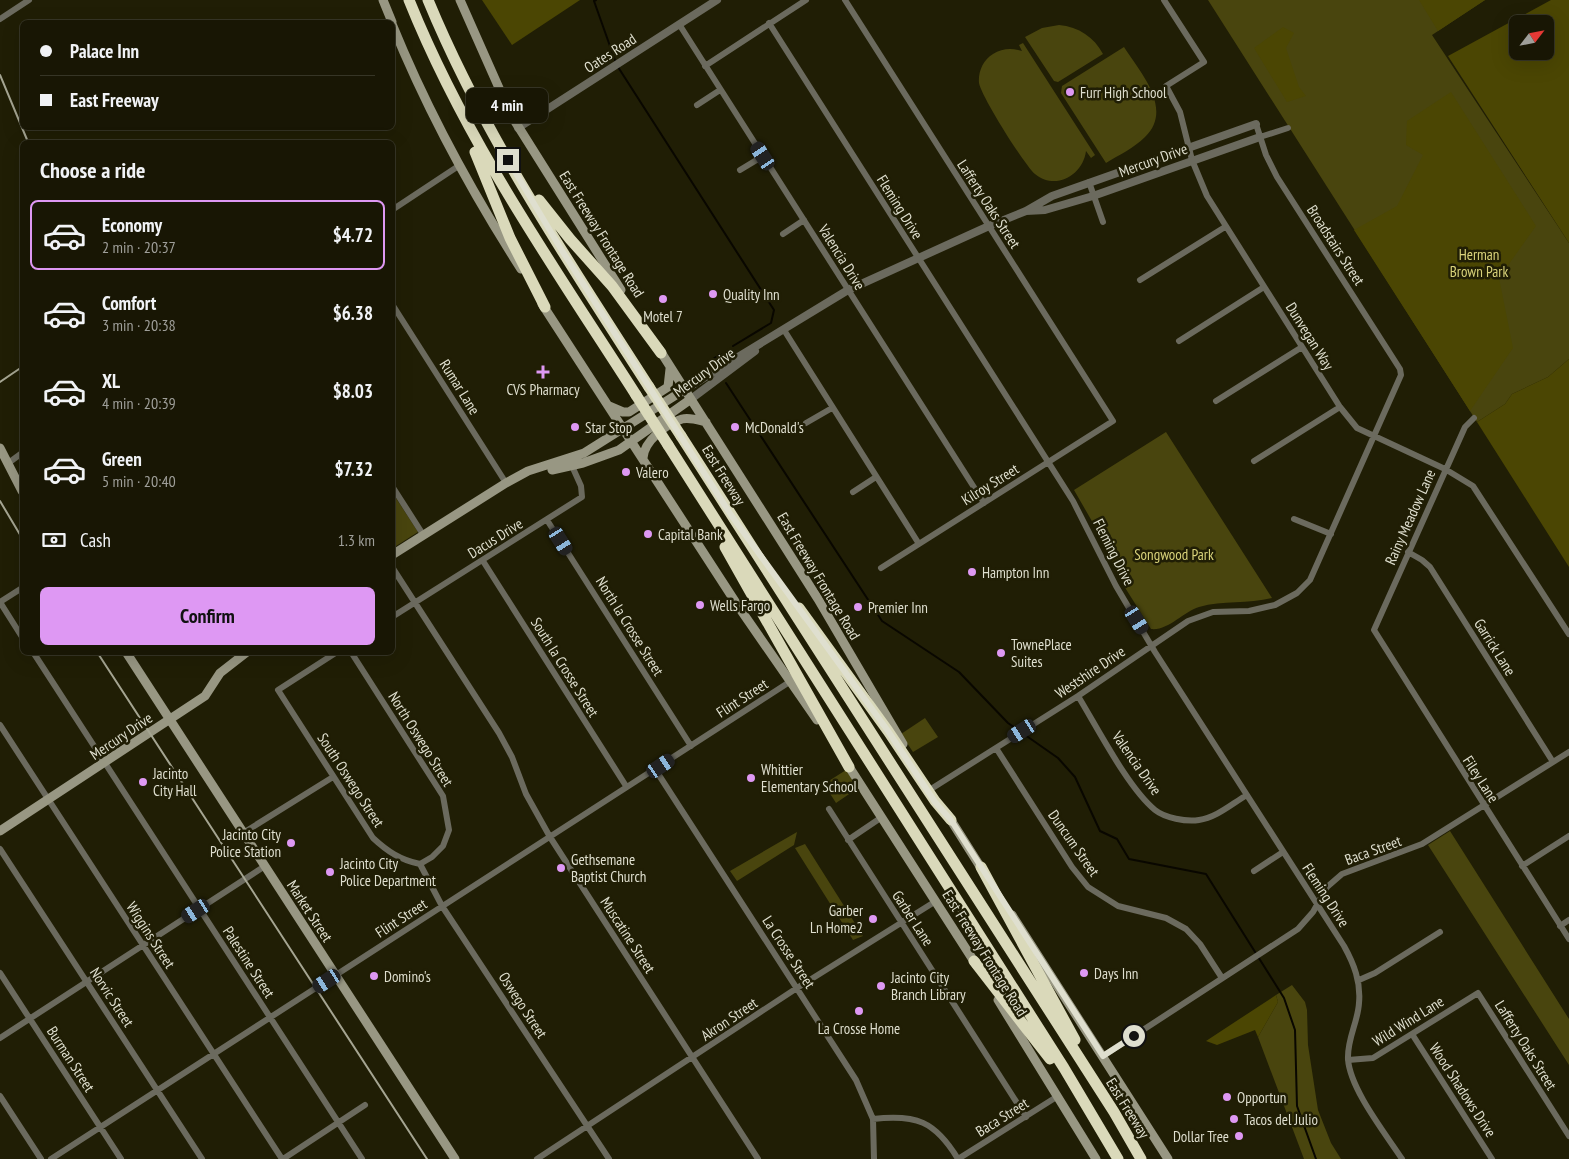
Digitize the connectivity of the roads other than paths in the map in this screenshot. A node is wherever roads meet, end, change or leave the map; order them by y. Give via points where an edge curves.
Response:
1 (29, 0) edge
2 (383, 0) edge
3 (409, 0) edge
4 (428, 0) edge
5 (460, 0) edge
6 (717, 0) edge
7 (806, 0) edge
8 (844, 0) edge
9 (1164, 0) edge
10 (0, 19) edge
11 (391, 20) edge
12 (770, 23) junction
13 (680, 24) junction
14 (395, 31) edge
15 (705, 66) junction
16 (720, 90) junction
17 (450, 93) junction
18 (697, 105) dead end
19 (1256, 124) joint
20 (518, 128) junction
21 (1288, 128) dead end
22 (1260, 137) junction
23 (500, 146) junction
24 (1189, 148) junction
25 (763, 156) junction
26 (1192, 160) junction
27 (460, 165) junction
28 (740, 170) dead end
29 (1088, 182) junction
30 (1093, 196) junction
31 (395, 208) edge
32 (1026, 211) junction
33 (804, 220) junction
34 (1103, 222) dead end
35 (988, 226) junction
36 (1225, 227) junction
37 (783, 234) dead end
38 (918, 258) junction
39 (1140, 280) dead end
40 (1264, 287) junction
41 (848, 290) junction
42 (545, 307) junction
43 (395, 309) edge
44 (782, 332) junction
45 (1179, 341) dead end
46 (1302, 347) junction
47 (661, 353) junction
48 (670, 367) junction
49 (1401, 375) joint
50 (684, 390) junction
51 (691, 399) junction
52 (1216, 401) dead end
53 (608, 406) junction
54 (1340, 407) junction
55 (832, 408) junction
56 (1474, 418) dead end
57 (1113, 421) joint
58 (706, 422) junction
59 (806, 423) dead end
60 (623, 429) junction
61 (1374, 438) junction
62 (632, 442) junction
63 (0, 448) edge
64 (20, 454) edge
65 (642, 458) junction
66 (1254, 461) dead end
67 (1048, 462) junction
68 (7, 464) junction
69 (572, 466) junction
70 (681, 466) junction
71 (1445, 469) junction
72 (876, 477) junction
73 (506, 483) junction
74 (20, 487) edge
75 (395, 491) edge
76 (853, 492) dead end
77 (984, 503) junction
78 (731, 515) junction
79 (1294, 519) dead end
80 (547, 520) junction
81 (1331, 534) junction
82 (424, 536) junction
83 (919, 544) junction
84 (1408, 552) junction
85 (395, 553) edge
86 (483, 561) junction
87 (881, 568) dead end
88 (395, 572) edge
89 (20, 589) edge
90 (0, 602) edge
91 (415, 602) junction
92 (395, 615) edge
93 (1374, 630) joint
94 (20, 634) edge
95 (1569, 634) edge
96 (1152, 645) junction
97 (35, 655) edge
98 (128, 655) edge
99 (242, 655) edge
100 (332, 655) edge
101 (353, 655) edge
102 (791, 682) junction
103 (1078, 696) junction
104 (171, 719) junction
105 (0, 725) edge
106 (691, 746) junction
107 (996, 748) junction
108 (1569, 752) edge
109 (1553, 762) junction
110 (105, 763) junction
111 (849, 767) junction
112 (655, 769) junction
113 (333, 777) junction
114 (626, 786) junction
115 (930, 789) junction
116 (1246, 794) junction
117 (49, 800) junction
118 (1484, 806) junction
119 (828, 809) dead end
120 (882, 817) junction
121 (951, 820) junction
122 (0, 832) edge
123 (243, 833) junction
124 (1569, 836) edge
125 (550, 837) junction
126 (848, 840) junction
127 (0, 849) edge
128 (1283, 852) junction
129 (420, 864) junction
130 (265, 866) junction
131 (1522, 866) junction
132 (981, 867) junction
133 (1254, 872) dead end
134 (936, 901) junction
135 (1317, 904) junction
136 (442, 906) junction
137 (199, 909) junction
138 (1569, 920) edge
139 (902, 923) junction
140 (1560, 926) junction
141 (1440, 932) dead end
142 (1569, 939) edge
143 (143, 945) junction
144 (974, 961) junction
145 (0, 973) edge
146 (336, 975) junction
147 (1222, 978) junction
148 (1359, 980) junction
149 (87, 982) junction
150 (797, 988) junction
151 (1478, 992) joint
152 (270, 1017) junction
153 (30, 1019) junction
154 (1412, 1034) junction
155 (0, 1038) edge
156 (213, 1054) junction
157 (1103, 1056) junction
158 (692, 1058) junction
159 (1348, 1060) junction
160 (157, 1090) junction
161 (0, 1096) edge
162 (1058, 1096) junction
163 (365, 1105) dead end
164 (1114, 1112) junction
165 (1026, 1117) junction
166 (1093, 1117) junction
167 (873, 1119) junction
168 (338, 1122) junction
169 (588, 1126) junction
170 (100, 1127) junction
171 (1569, 1136) edge
172 (41, 1159) edge
173 (50, 1159) edge
174 (121, 1159) edge
175 (202, 1159) edge
176 (282, 1159) edge
177 (362, 1159) edge
178 (455, 1159) edge
179 (537, 1159) edge
180 (609, 1159) edge
181 (758, 1159) edge
182 (874, 1159) edge
183 (958, 1159) edge
184 (1096, 1159) edge
185 (1118, 1159) edge
186 (1141, 1159) edge
187 (1168, 1159) edge
188 (1402, 1159) edge
189 (1492, 1159) edge

1 - 10 street
2 - 11 main road, East Freeway Frontage Road
3 - 17 highway, East Freeway
4 - 23 highway, East Freeway via 466,83
5 - 20 main road, East Freeway Frontage Road
6 - 13 street, Oates Road
7 - 12 street
8 - 35 street, Lafferty Oaks Street
9 - 24 street, Dunvegan Way via 1204,62 1166,86 1180,112
12 - 15 street
12 - 38 street, Fleming Drive
13 - 15 street, Valencia Drive
13 - 20 street, Oates Road
14 - 27 main road, East Freeway Frontage Road via 408,64
15 - 16 street, Valencia Drive
16 - 18 street
16 - 25 street, Valencia Drive
17 - 42 highway via 510,238
17 - 70 highway, East Freeway, bridge via 490,164
19 - 22 street, Broadstairs Street
19 - 24 street, Mercury Drive
20 - 47 main road, East Freeway Frontage Road
21 - 22 street, Mercury Drive
22 - 26 street, Mercury Drive
22 - 49 street, Broadstairs Street via 1278,177
23 - 47 highway via 549,214 612,286
23 - 78 highway, East Freeway, bridge via 561,249
24 - 26 street, Dunvegan Way
24 - 29 street, Mercury Drive
25 - 28 street
25 - 33 street, Valencia Drive
26 - 30 street, Mercury Drive
26 - 36 street, Dunvegan Way
27 - 31 street
27 - 42 main road, East Freeway Frontage Road via 493,226
29 - 30 street
29 - 32 street, Mercury Drive via 1052,196
30 - 32 street, Mercury Drive via 1045,210
30 - 34 street
32 - 35 street, Mercury Drive
33 - 37 street
33 - 41 street, Valencia Drive
35 - 38 street, Mercury Drive
35 - 57 street, Lafferty Oaks Street
36 - 39 street
36 - 40 street, Dunvegan Way
38 - 41 street, Mercury Drive
38 - 67 street, Fleming Drive
40 - 45 street
40 - 46 street, Dunvegan Way
41 - 44 street, Mercury Drive
41 - 77 street, Valencia Drive
42 - 53 main road, East Freeway Frontage Road
43 - 73 street, Rumar Lane
44 - 50 street, Mercury Drive
44 - 51 street, Mercury Drive
44 - 55 street
46 - 52 street
46 - 54 street, Dunvegan Way
47 - 48 main road, East Freeway Frontage Road
48 - 50 main road, East Freeway Frontage Road
48 - 53 main road via 670,383 665,391 629,412
49 - 61 street, Westshire Drive
50 - 51 main road, East Freeway Frontage Road
50 - 60 main road, Mercury Drive
51 - 58 main road, East Freeway Frontage Road
51 - 62 main road, Mercury Drive
53 - 60 main road, East Freeway Frontage Road
54 - 61 street, Dunvegan Way via 1357,428
54 - 66 street
55 - 59 street
55 - 72 street
56 - 71 street, Rainy Meadow Lane via 1465,427
57 - 67 street, Kilroy Street
58 - 65 main road via 689,419 675,422 650,440
58 - 115 main road, East Freeway Frontage Road via 818,599
60 - 62 main road, East Freeway Frontage Road
60 - 73 main road, Mercury Drive via 584,452 528,471
61 - 71 street, Dunvegan Way
61 - 81 street, Westshire Drive
62 - 65 main road, East Freeway Frontage Road
62 - 69 main road, Mercury Drive via 619,450
63 - 68 main road
64 - 68 street
65 - 102 main road, East Freeway Frontage Road
67 - 77 street, Kilroy Street
67 - 96 street, Fleming Drive
68 - 74 main road
69 - 73 main road, Mercury Drive
69 - 80 street, Dacus Drive via 582,497
70 - 111 highway
70 - 166 highway, East Freeway
71 - 84 street, Rainy Meadow Lane
71 - 95 street, Dunvegan Way via 1465,480 1479,493
72 - 76 street
72 - 83 street
73 - 82 main road, Mercury Drive
75 - 82 street
77 - 83 street, Kilroy Street
78 - 121 highway
78 - 164 highway, East Freeway
79 - 81 street
80 - 86 street, Dacus Drive
80 - 106 street, North la Crosse Street
81 - 96 street, Westshire Drive via 1310,580 1297,593 1262,609 1200,615
82 - 85 main road, Mercury Drive
83 - 87 street, Kilroy Street
84 - 93 street, Rainy Meadow Lane
84 - 109 street, Garrick Lane via 1430,567
86 - 91 street, Dacus Drive
86 - 114 street, South la Crosse Street
88 - 91 street, Muscatine Street
89 - 90 street
90 - 94 street
91 - 92 street, Dacus Drive
91 - 125 street, Muscatine Street via 499,733 526,794
93 - 118 street, Filey Lane
96 - 103 street, Westshire Drive
96 - 116 street, Fleming Drive
97 - 110 street, Palestine Street
98 - 104 main road, Market Street
99 - 104 main road, Mercury Drive via 220,673 205,696
100 - 113 street, South Oswego Street via 278,690
101 - 129 street, North Oswego Street via 443,796 449,830 443,846
102 - 106 street, Flint Street
102 - 111 main road, East Freeway Frontage Road
103 - 107 street, Westshire Drive
103 - 116 street, Valencia Drive via 1138,792 1156,811 1177,819 1200,820 1223,810
104 - 110 main road, Mercury Drive
104 - 123 main road, Market Street
105 - 117 street, Wiggins Street
106 - 112 street, Flint Street
107 - 115 street, Westshire Drive
107 - 147 street, Duncum Street via 1088,887 1118,906 1166,918 1186,929
108 - 109 street, Baca Street
109 - 118 street, Baca Street
110 - 117 main road, Mercury Drive
110 - 137 street, Palestine Street
111 - 120 main road, East Freeway Frontage Road
112 - 114 street, Flint Street
112 - 150 street, La Crosse Street
113 - 123 street
113 - 129 street, South Oswego Street via 373,838 386,850 406,861
114 - 125 street, Flint Street
115 - 121 main road, East Freeway Frontage Road
116 - 128 street, Fleming Drive
117 - 122 main road, Mercury Drive
117 - 143 street, Wiggins Street
118 - 131 street, Filey Lane
118 - 135 street, Baca Street via 1422,844 1351,869 1334,880
119 - 126 street, Garber Lane
120 - 126 street
120 - 134 main road, East Freeway Frontage Road
121 - 132 main road, East Freeway Frontage Road
123 - 130 main road, Market Street
124 - 131 street
125 - 136 street, Flint Street
125 - 158 street, Muscatine Street
126 - 139 street, Garber Lane
127 - 149 street, Norvic Street
128 - 133 street
128 - 135 street, Fleming Drive
129 - 136 street, Oswego Street
130 - 137 street
130 - 146 main road, Market Street
131 - 140 street, Filey Lane
132 - 157 main road, East Freeway Frontage Road
132 - 164 highway
134 - 139 street, Akron Street
134 - 144 main road, East Freeway Frontage Road
135 - 147 street, Baca Street via 1298,929
135 - 148 street, Fleming Drive via 1344,946
136 - 146 street, Flint Street
136 - 169 street, Oswego Street
137 - 143 street
137 - 152 street, Palestine Street
138 - 140 street
139 - 150 street, Akron Street
139 - 165 street, Garber Lane
140 - 142 street, Filey Lane
141 - 148 street
143 - 149 street
143 - 156 street, Wiggins Street
144 - 162 main road, East Freeway Frontage Road
144 - 166 highway
145 - 153 street, Burman Street
146 - 152 street, Flint Street
146 - 178 main road, Market Street
147 - 157 street, Baca Street
148 - 159 street, Fleming Drive via 1360,1004
149 - 153 street
149 - 160 street, Norvic Street
150 - 158 street, Akron Street
150 - 167 street, La Crosse Street via 856,1080
151 - 154 street, Wild Wind Lane
151 - 171 street, Lafferty Oaks Street
152 - 156 street, Flint Street
152 - 168 street, Palestine Street
153 - 155 street
153 - 170 street, Burman Street
154 - 159 street, Wild Wind Lane via 1373,1058
154 - 189 street, Wood Shadows Drive
156 - 160 street, Flint Street
156 - 176 street, Wiggins Street
157 - 187 main road, East Freeway Frontage Road
158 - 169 street, Akron Street
158 - 181 street, Muscatine Street
159 - 188 street, Fleming Drive via 1353,1083
160 - 170 street, Flint Street
160 - 175 street, Norvic Street
161 - 172 street
162 - 165 street, Baca Street
162 - 184 main road, East Freeway Frontage Road
163 - 168 street
164 - 186 highway, East Freeway
165 - 183 street, Baca Street
166 - 185 highway, East Freeway
167 - 182 street, La Crosse Street
167 - 183 street via 893,1116 916,1119 944,1137
168 - 176 street
168 - 177 street, Palestine Street
169 - 179 street, Akron Street
169 - 180 street, Oswego Street
170 - 173 street, Flint Street
170 - 174 street, Burman Street

